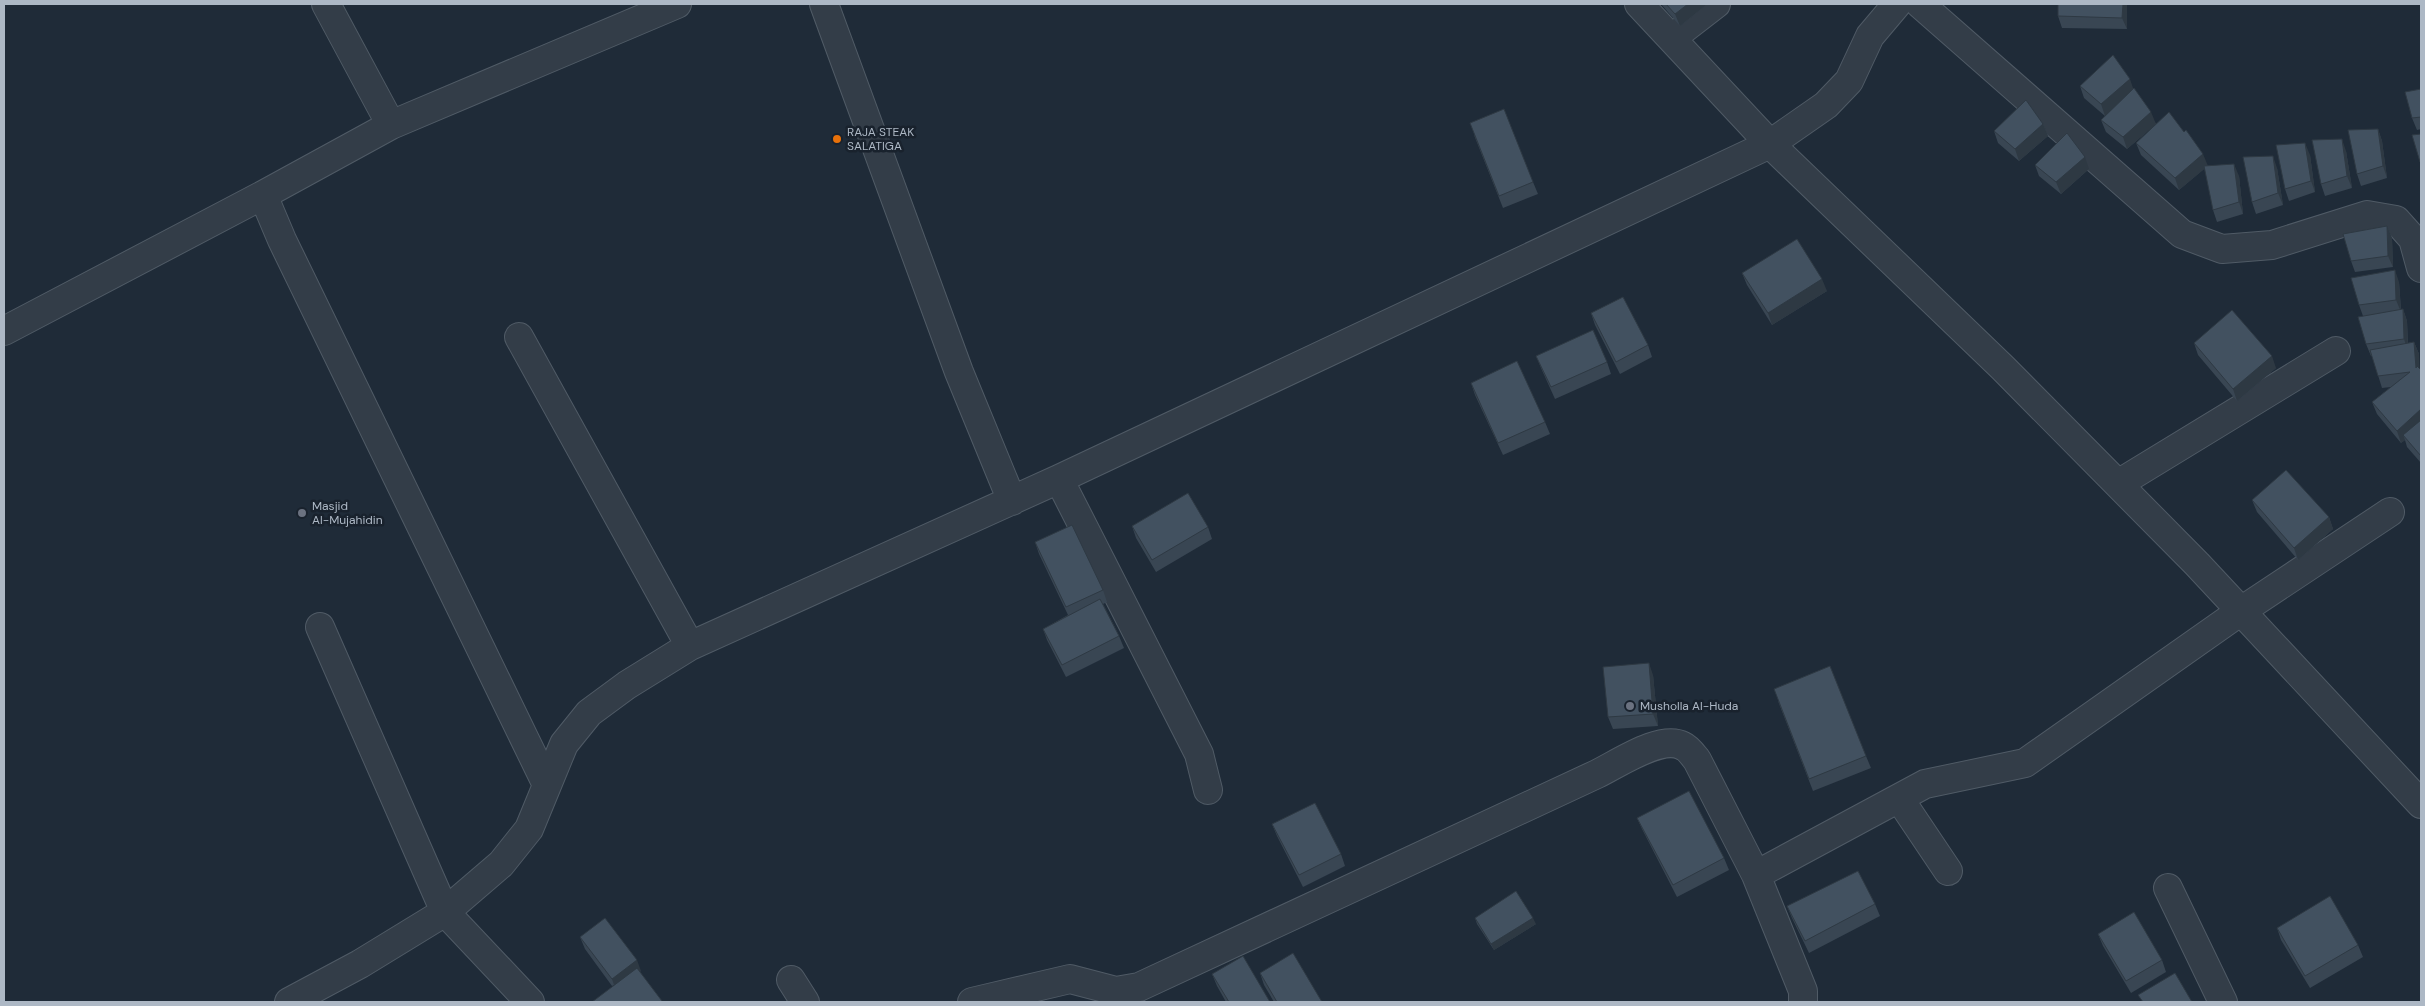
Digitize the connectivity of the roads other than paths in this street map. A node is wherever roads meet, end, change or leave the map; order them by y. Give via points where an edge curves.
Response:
1 (326, 4) edge
2 (677, 4) edge
3 (824, 4) edge
4 (1639, 4) edge
5 (1716, 4) edge
6 (1897, 4) edge
7 (1920, 4) edge
8 (1672, 38) junction
9 (391, 125) junction
10 (1770, 144) junction
11 (263, 195) junction
12 (2421, 268) edge
13 (4, 331) edge
14 (519, 337) dead end
15 (2336, 351) dead end
16 (1059, 479) junction
17 (2118, 484) junction
18 (1012, 500) junction
19 (2390, 512) dead end
20 (2241, 612) junction
21 (320, 627) dead end
22 (690, 646) junction
23 (546, 783) junction
24 (1208, 790) dead end
25 (1899, 798) junction
26 (2421, 804) edge
27 (1948, 871) dead end
28 (1756, 876) junction
29 (2168, 888) dead end
30 (445, 912) junction
31 (289, 1002) edge
32 (530, 1002) edge
33 (972, 1002) edge
34 (1803, 1002) edge
35 (2223, 1002) edge

1 - 9 street
2 - 9 street
3 - 18 street via 959,372
4 - 8 street
5 - 8 street
6 - 10 street via 1870,36 1849,81 1826,105
7 - 12 street via 2182,234 2222,249 2272,245 2367,215 2396,220 2413,239
8 - 10 street
9 - 11 street
10 - 16 street
10 - 17 street via 2004,368
11 - 13 street
11 - 23 street
14 - 22 street
15 - 17 street
16 - 18 street
16 - 24 street via 1198,754
17 - 20 street
18 - 22 street
19 - 20 street
20 - 25 street via 2025,763 1925,784
20 - 26 street
21 - 30 street
22 - 23 street via 589,713 564,744
23 - 30 street via 529,829 501,864
25 - 27 street
25 - 28 street
28 - 33 street via 1697,760 1684,746 1671,742 1658,744 1139,987 1116,991 1070,979
28 - 34 street via 1803,991
29 - 35 street
30 - 31 street via 360,964
30 - 32 street

